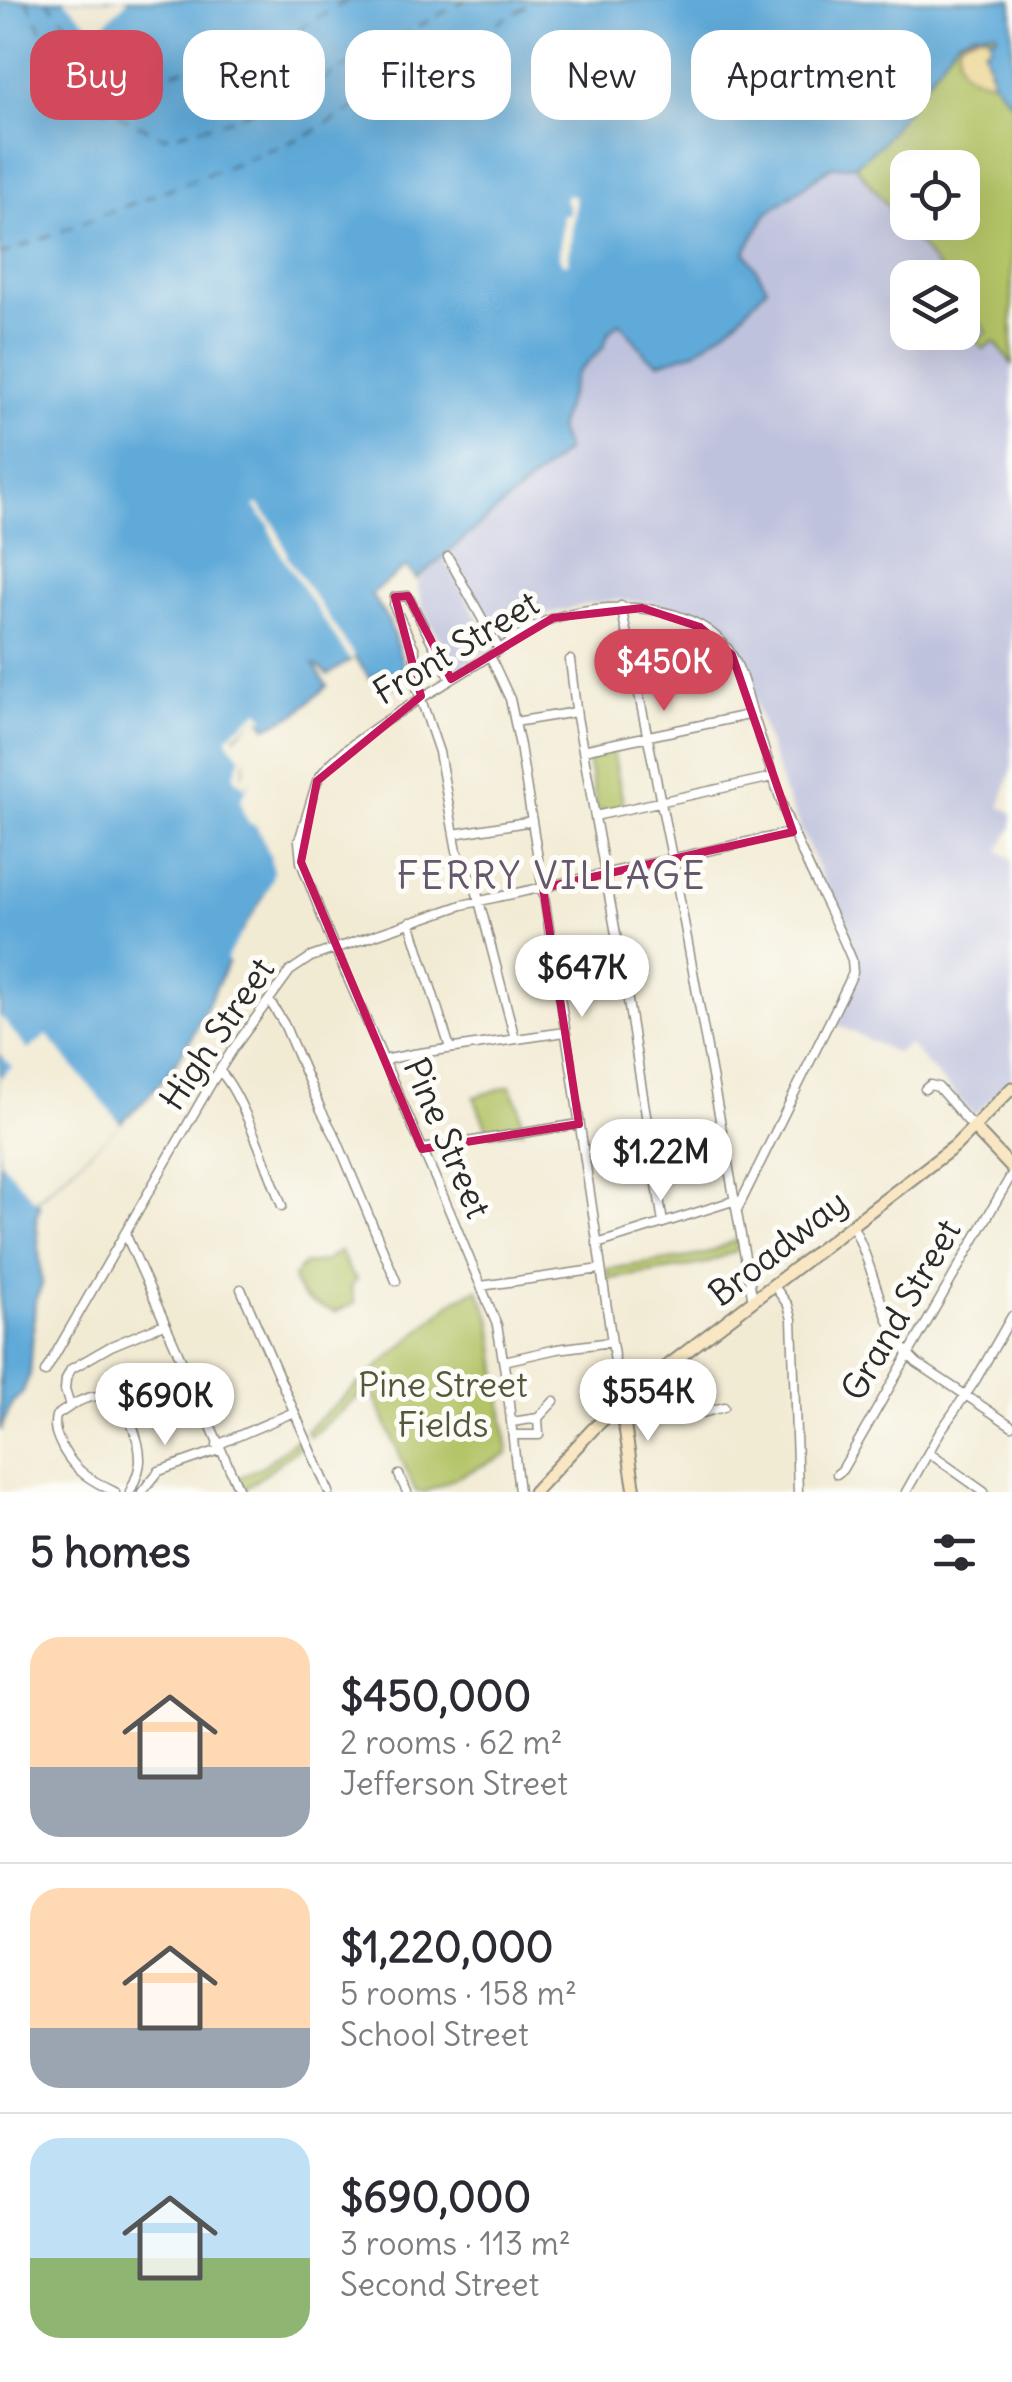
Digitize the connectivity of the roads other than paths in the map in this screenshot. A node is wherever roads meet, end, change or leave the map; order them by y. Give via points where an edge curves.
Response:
1 (448, 557) dead end
2 (621, 606) junction
3 (728, 648) junction
4 (499, 649) junction
5 (490, 656) junction
6 (570, 660) dead end
7 (683, 660) dead end
8 (451, 679) junction
9 (421, 697) junction
10 (576, 712) junction
11 (753, 714) junction
12 (515, 722) junction
13 (647, 737) junction
14 (583, 750) junction
15 (773, 777) junction
16 (661, 801) junction
17 (308, 815) joint
18 (595, 816) junction
19 (532, 821) junction
20 (793, 832) junction
21 (454, 834) junction
22 (672, 859) junction
23 (604, 874) junction
24 (543, 888) junction
25 (480, 901) junction
26 (410, 922) junction
27 (335, 947) junction
28 (269, 1000) junction
29 (565, 1032) junction
30 (515, 1039) junction
31 (450, 1048) junction
32 (384, 1060) junction
33 (219, 1071) junction
34 (925, 1088) dead end
35 (1012, 1088) edge
36 (579, 1124) junction
37 (974, 1128) junction
38 (422, 1149) junction
39 (1012, 1171) edge
40 (737, 1204) junction
41 (282, 1206) dead end
42 (663, 1223) junction
43 (852, 1225) junction
44 (125, 1233) junction
45 (597, 1244) junction
46 (600, 1269) junction
47 (396, 1282) dead end
48 (482, 1286) junction
49 (774, 1286) junction
50 (241, 1289) dead end
51 (754, 1301) junction
52 (1012, 1316) edge
53 (164, 1324) junction
54 (1003, 1332) junction
55 (1012, 1338) edge
56 (612, 1342) junction
57 (907, 1354) junction
58 (504, 1361) junction
59 (45, 1372) dead end
60 (641, 1387) junction
61 (966, 1395) junction
62 (554, 1401) dead end
63 (621, 1402) junction
64 (70, 1406) junction
65 (724, 1407) dead end
66 (294, 1412) junction
67 (538, 1418) junction
68 (512, 1422) junction
69 (1012, 1426) edge
70 (513, 1435) junction
71 (218, 1448) junction
72 (928, 1453) junction
73 (837, 1474) dead end
74 (399, 1475) dead end
75 (115, 1492) edge
76 (130, 1492) edge
77 (142, 1492) edge
78 (240, 1492) edge
79 (329, 1492) edge
80 (407, 1492) edge
81 (519, 1492) edge
82 (534, 1492) edge
83 (635, 1492) edge
84 (798, 1492) edge
85 (906, 1492) edge
86 (984, 1492) edge

1 - 4 street
2 - 3 street, Front Street via 679,617
2 - 4 street, Front Street via 553,618
2 - 13 street
3 - 7 street
3 - 11 street
4 - 5 street, Front Street
5 - 8 street, Front Street
5 - 12 street
6 - 10 street
8 - 9 street, Front Street
8 - 9 street via 408,596 395,597 414,650
9 - 17 street, Front Street via 323,771
9 - 21 street
10 - 12 street
10 - 14 street
11 - 13 street
11 - 15 street
12 - 19 street
13 - 14 street
13 - 16 street
14 - 18 street
15 - 16 street
15 - 20 street
16 - 18 street
16 - 22 street
17 - 27 street, Pine Street via 299,855
18 - 23 street
19 - 21 street
19 - 24 street
20 - 22 street, High Street
20 - 40 street via 853,966
21 - 25 street
22 - 23 street, High Street
22 - 40 street
23 - 24 street, High Street
23 - 42 street
24 - 25 street, High Street
24 - 29 street
25 - 26 street, High Street
25 - 30 street
26 - 27 street, High Street
26 - 31 street
27 - 28 street, High Street via 296,966
27 - 32 street, Pine Street
28 - 33 street, High Street
28 - 47 street
29 - 30 street
29 - 36 street
30 - 31 street
31 - 32 street
32 - 38 street, Pine Street
33 - 41 street
33 - 44 street, High Street
34 - 37 street via 938,1087
35 - 37 main road, Broadway
36 - 38 street
36 - 45 street
37 - 39 main road
37 - 43 main road, Broadway
38 - 48 street, Pine Street
39 - 57 street, Grand Street
40 - 42 street
40 - 51 street
42 - 45 street
43 - 49 main road, Broadway
43 - 57 street
44 - 53 street
44 - 59 street, High Street
45 - 46 street
46 - 48 street
46 - 56 street
48 - 58 street, Pine Street
49 - 51 main road, Broadway
49 - 84 street via 792,1319
50 - 66 street
51 - 60 main road, Broadway
52 - 54 street
53 - 64 street via 71,1370 64,1390
53 - 71 street
54 - 55 street
54 - 61 street
56 - 58 street
56 - 63 street
57 - 61 street
57 - 73 street, Grand Street
58 - 68 street, Pine Street
60 - 63 main road, Broadway
60 - 65 street via 668,1417
61 - 69 street
61 - 72 street
62 - 67 street
63 - 82 main road, Broadway
63 - 83 main road
64 - 75 street via 54,1422 60,1442 74,1467
64 - 76 street via 98,1396 120,1406 140,1462
66 - 71 street
66 - 79 street
67 - 68 street
67 - 70 street via 539,1435
68 - 70 street, Pine Street
70 - 81 street, Pine Street
71 - 77 street via 159,1471
71 - 78 street
72 - 85 street
72 - 86 street
74 - 80 street

